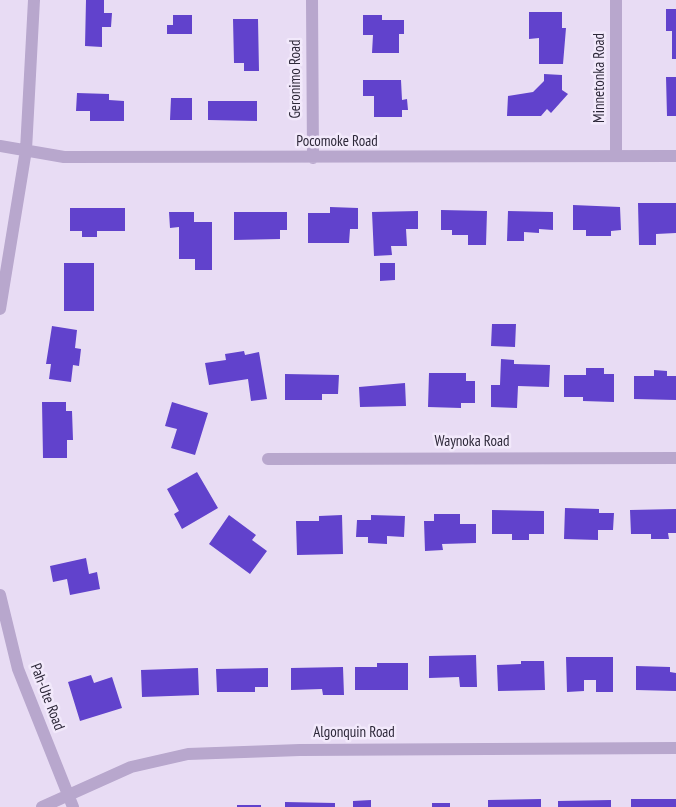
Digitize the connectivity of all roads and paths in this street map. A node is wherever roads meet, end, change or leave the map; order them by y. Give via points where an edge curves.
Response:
1 (34, 0) edge
2 (312, 0) edge
3 (616, 0) edge
4 (0, 146) edge
5 (26, 150) junction
6 (616, 156) junction
7 (676, 156) edge
8 (313, 158) junction
9 (0, 309) edge
10 (676, 458) edge
11 (268, 459) dead end
12 (0, 595) edge
13 (676, 748) edge
14 (68, 795) junction
15 (42, 807) edge
16 (73, 807) edge

1 - 5 street
2 - 8 street, Geronimo Road
3 - 6 street, Minnetonka Road
4 - 5 street, Pocomoke Road
5 - 8 street, Pocomoke Road via 64,157
5 - 9 street
6 - 7 street, Pocomoke Road
6 - 8 street, Pocomoke Road
10 - 11 street, Waynoka Road
12 - 14 street, Pah-Ute Road via 18,669
13 - 14 street, Algonquin Road via 300,750 188,754 131,767
14 - 15 street, Algonquin Road
14 - 16 street, Pah-Ute Road

